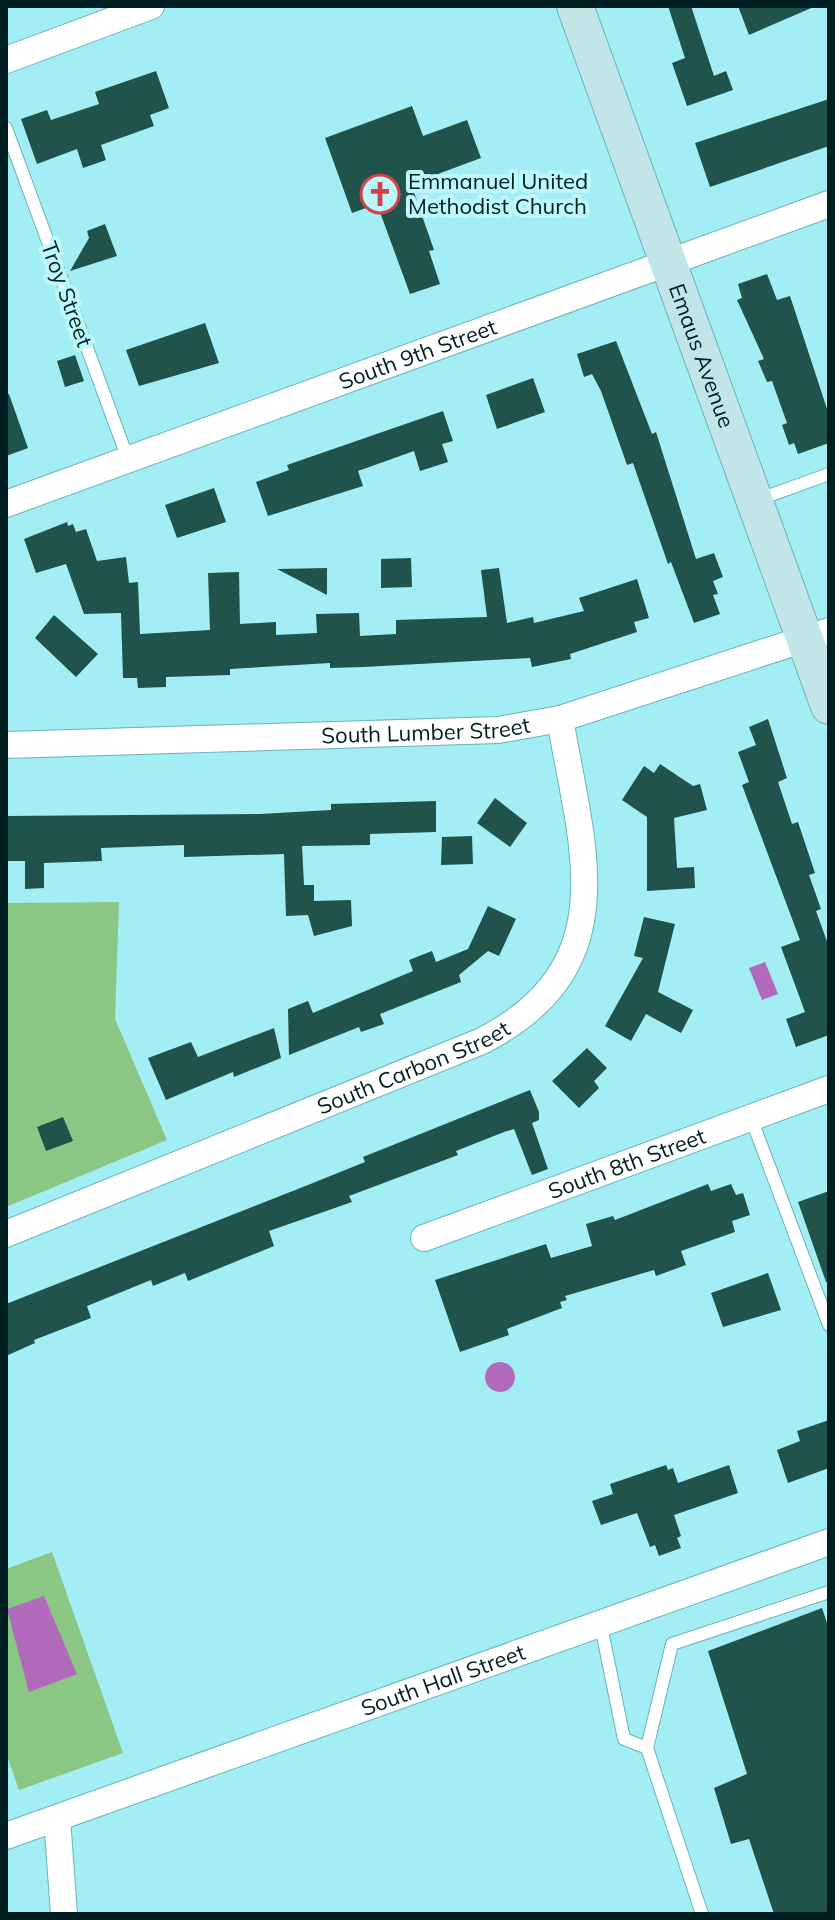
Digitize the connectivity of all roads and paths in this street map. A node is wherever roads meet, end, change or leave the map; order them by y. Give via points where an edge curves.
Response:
1 (151, 6) edge
2 (575, 6) edge
3 (6, 60) edge
4 (6, 128) edge
5 (829, 204) edge
6 (669, 263) junction
7 (128, 459) junction
8 (829, 474) edge
9 (755, 501) junction
10 (6, 504) edge
11 (817, 635) edge
12 (829, 706) edge
13 (560, 719) junction
14 (6, 745) edge
15 (829, 1089) edge
16 (751, 1118) junction
17 (6, 1234) edge
18 (424, 1238) dead end
19 (829, 1325) edge
20 (829, 1542) edge
21 (829, 1592) edge
22 (599, 1621) junction
23 (647, 1748) junction
24 (57, 1818) junction
25 (6, 1836) edge
26 (64, 1914) edge
27 (702, 1914) edge

1 - 3 street
2 - 6 main road, Emaus Avenue
4 - 7 lane, Troy Street
5 - 6 street, South 9th Street
6 - 7 street, South 9th Street
6 - 9 main road, Emaus Avenue
7 - 10 street, South 9th Street
8 - 9 lane
9 - 11 main road, Emaus Avenue
11 - 12 main road, Emaus Avenue
11 - 13 street, South Lumber Street
13 - 14 street, South Lumber Street via 435,735
13 - 17 street, South Carbon Street via 586,871 586,901 570,957 536,1005 482,1041
15 - 16 street, South 8th Street
16 - 18 street, South 8th Street
16 - 19 lane
20 - 22 street, South Hall Street
21 - 23 lane via 672,1644
22 - 23 lane via 624,1739
22 - 24 street, South Hall Street
23 - 27 lane
24 - 25 street, South Hall Street
24 - 26 street

